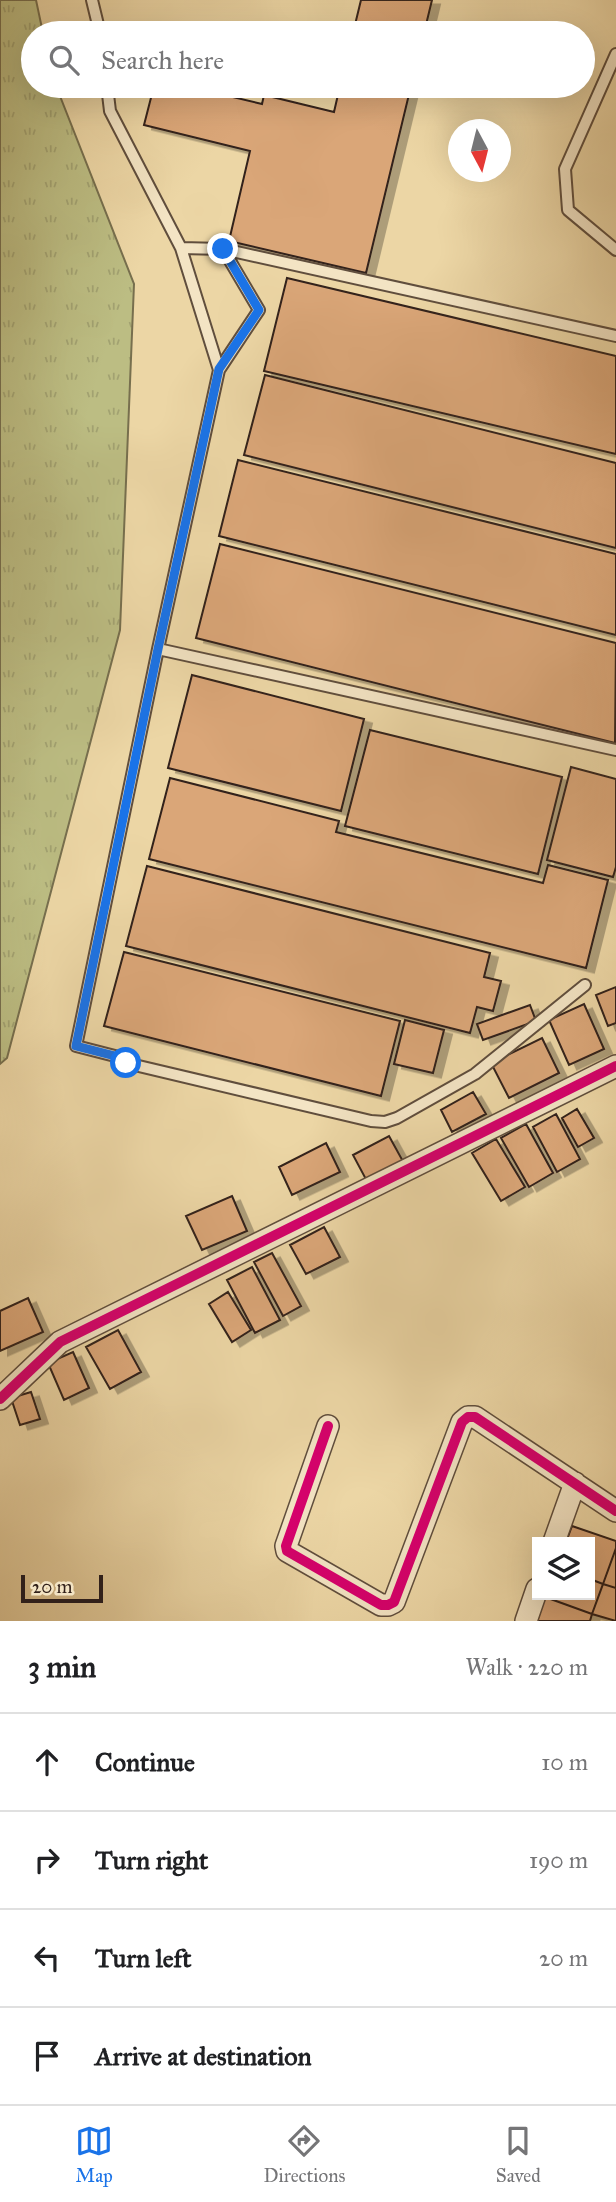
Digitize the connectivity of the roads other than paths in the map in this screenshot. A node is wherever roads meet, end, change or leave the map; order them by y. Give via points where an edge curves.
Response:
1 (92, 0) edge
2 (97, 21) edge
3 (616, 54) edge
4 (108, 98) edge
5 (181, 248) junction
6 (223, 249) junction
7 (616, 250) edge
8 (616, 336) edge
9 (219, 369) junction
10 (158, 649) junction
11 (616, 750) edge
12 (585, 985) dead end
13 (616, 1066) edge
14 (0, 1399) edge
15 (328, 1426) dead end
16 (575, 1483) junction
17 (616, 1511) edge
18 (556, 1537) edge
19 (533, 1600) edge
20 (526, 1621) edge

1 - 2 lane
3 - 7 lane via 565,169 568,210
4 - 5 lane via 110,111
5 - 6 lane
5 - 9 lane
6 - 8 lane
6 - 9 lane via 259,310
9 - 10 lane
10 - 11 lane
10 - 12 lane via 76,1046 126,1063 385,1122 475,1074
13 - 14 street via 60,1342
15 - 16 street via 287,1551 381,1605 394,1601 462,1422 468,1417 475,1417
16 - 17 street
16 - 18 street
19 - 20 street

